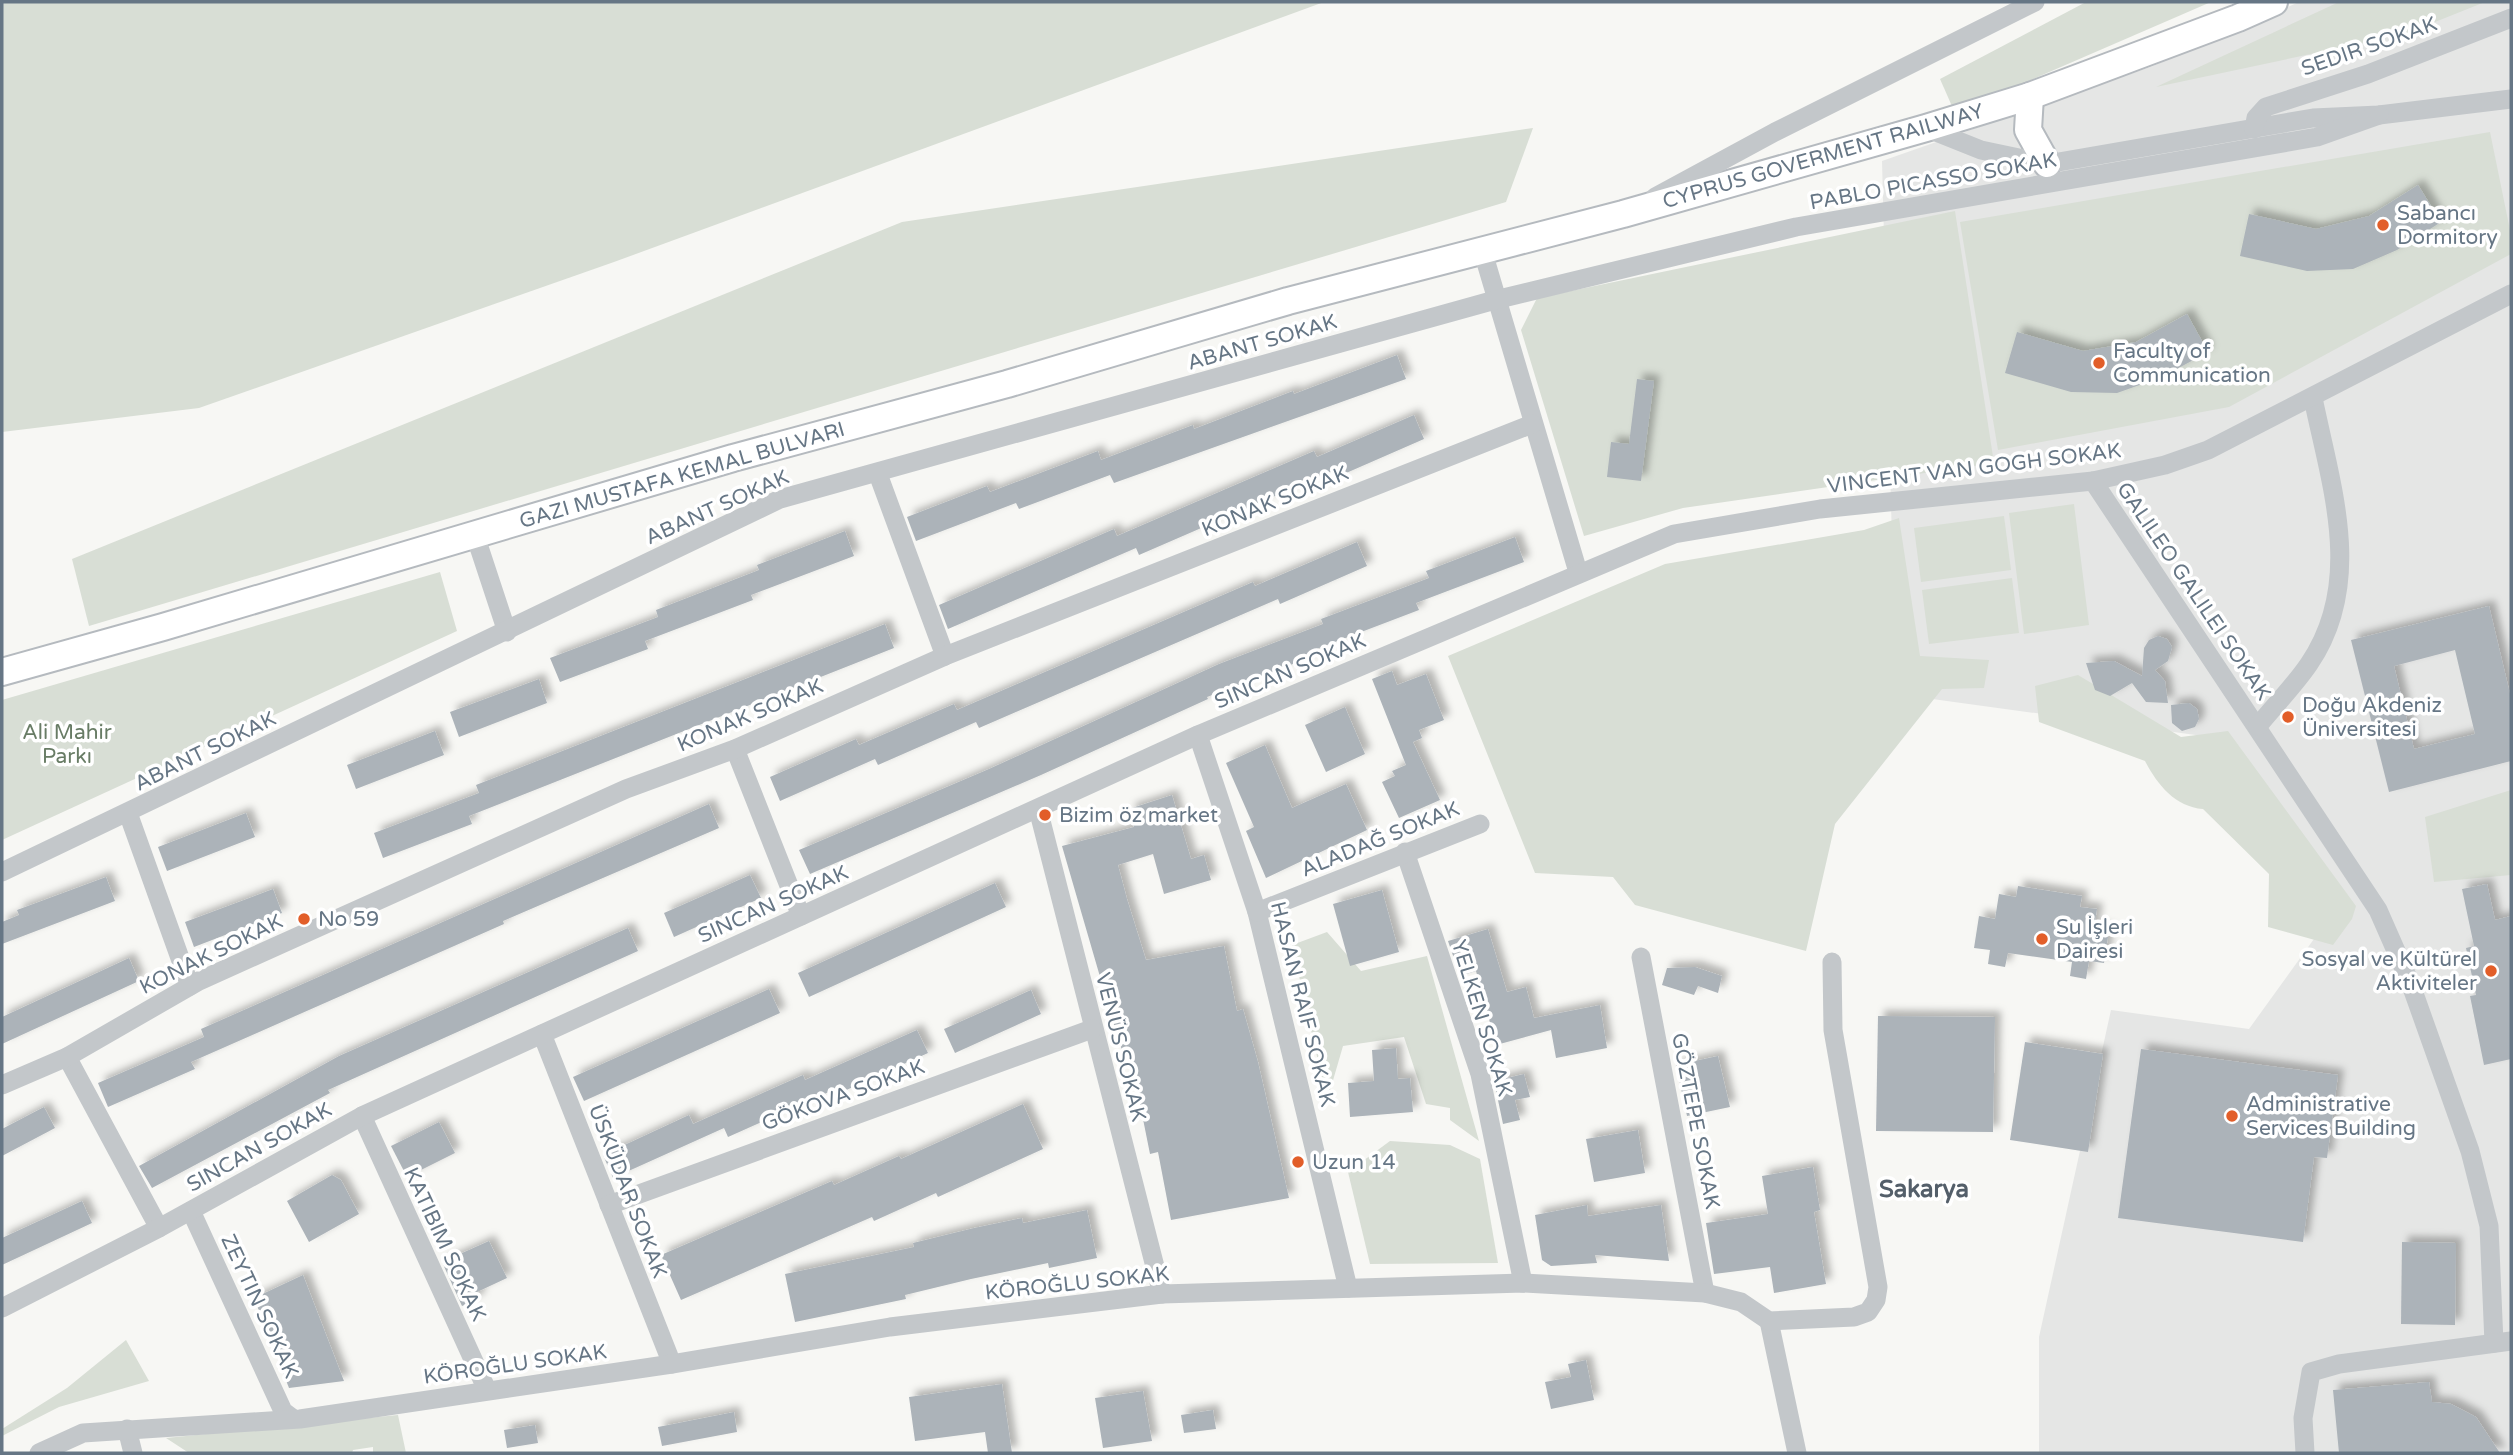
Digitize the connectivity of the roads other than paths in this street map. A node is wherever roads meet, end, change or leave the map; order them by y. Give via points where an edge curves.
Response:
1 (2035, 2) edge
2 (2274, 2) edge
3 (2511, 18) edge
4 (2030, 96) junction
5 (2511, 99) edge
6 (2379, 115) junction
7 (1926, 128) junction
8 (2255, 130) junction
9 (2047, 164) junction
10 (1623, 214) junction
11 (1482, 249) junction
12 (2511, 294) edge
13 (1495, 300) junction
14 (2313, 398) junction
15 (1532, 424) junction
16 (878, 474) junction
17 (2093, 481) junction
18 (475, 535) junction
19 (1578, 572) junction
20 (507, 632) junction
21 (945, 656) junction
22 (2, 672) edge
23 (2258, 726) junction
24 (1198, 735) junction
25 (735, 748) junction
26 (1038, 810) junction
27 (128, 813) junction
28 (1480, 824) dead end
29 (1405, 852) junction
30 (2, 872) edge
31 (1257, 912) junction
32 (801, 916) junction
33 (1641, 957) dead end
34 (1832, 962) dead end
35 (190, 986) junction
36 (1092, 1029) junction
37 (542, 1034) junction
38 (67, 1056) junction
39 (2, 1085) edge
40 (362, 1116) junction
41 (609, 1205) junction
42 (191, 1211) junction
43 (159, 1228) junction
44 (1523, 1283) junction
45 (1348, 1288) junction
46 (1705, 1293) junction
47 (1161, 1294) junction
48 (2, 1308) edge
49 (1769, 1321) junction
50 (2503, 1342) edge
51 (672, 1364) junction
52 (487, 1390) junction
53 (291, 1418) junction
54 (127, 1429) junction
55 (39, 1453) edge
56 (133, 1453) edge
57 (1797, 1453) edge
58 (2305, 1453) edge

1 - 10 street
2 - 4 main road, CYPRUS GOVERMENT RAILWAY
3 - 8 street, SEDIR SOKAK via 2368,74 2266,107 2256,118
4 - 7 main road, CYPRUS GOVERMENT RAILWAY
4 - 9 main road via 2028,130
5 - 6 street, PABLO PICASSO SOKAK
6 - 8 street, PABLO PICASSO SOKAK via 2313,118
6 - 13 street, PABLO PICASSO SOKAK via 2317,137 1796,227
7 - 9 street, PABLO PICASSO SOKAK via 1981,150
7 - 10 main road, CYPRUS GOVERMENT RAILWAY
8 - 9 street, PABLO PICASSO SOKAK
10 - 11 main road, CYPRUS GOVERMENT RAILWAY
11 - 13 street
11 - 18 main road, CYPRUS GOVERMENT RAILWAY via 733,457
12 - 14 street, VINCENT VAN GOGH SOKAK
13 - 15 street
13 - 16 street, ABANT SOKAK
14 - 17 street, VINCENT VAN GOGH SOKAK via 2208,450 2165,466
14 - 23 street via 2342,544 2341,585 2330,623 2310,663
15 - 19 street
15 - 21 street, KONAK SOKAK
16 - 20 street, ABANT SOKAK via 780,499
16 - 21 street
17 - 19 street, VINCENT VAN GOGH SOKAK via 1739,520 1674,534
17 - 23 street, GALILEO GALILEI SOKAK
18 - 20 street
18 - 22 main road, CYPRUS GOVERMENT RAILWAY
19 - 24 street, SINCAN SOKAK
20 - 27 street, ABANT SOKAK
21 - 25 street, KONAK SOKAK
23 - 50 street, GALILEO GALILEI SOKAK via 2369,895 2411,985 2470,1152 2489,1226
24 - 26 street, SINCAN SOKAK
24 - 31 street, HASAN RAIF SOKAK
25 - 32 street
25 - 35 street, KONAK SOKAK via 626,789
26 - 32 street, SINCAN SOKAK
26 - 36 street, VENÜS SOKAK
27 - 30 street, ABANT SOKAK
27 - 35 street
28 - 29 street, ALADAĞ SOKAK
29 - 31 street, ALADAĞ SOKAK
29 - 44 street, YELKEN SOKAK via 1479,1074
31 - 45 street, HASAN RAIF SOKAK
32 - 37 street, SINCAN SOKAK
33 - 46 street, GÖZTEPE SOKAK
34 - 49 street via 1833,1030 1878,1287 1876,1300 1868,1312 1853,1317
35 - 38 street, KONAK SOKAK
36 - 41 street, GÖKOVA SOKAK
36 - 47 street, VENÜS SOKAK
37 - 40 street, SINCAN SOKAK
37 - 41 street, ÜSKÜDAR SOKAK
38 - 39 street, KONAK SOKAK
38 - 43 street
40 - 42 street, SINCAN SOKAK
40 - 52 street, KATIBIM SOKAK
41 - 51 street, ÜSKÜDAR SOKAK
42 - 43 street, SINCAN SOKAK
42 - 53 street, ZEYTIN SOKAK
43 - 48 street, SINCAN SOKAK
44 - 45 street, KÖROĞLU SOKAK
44 - 46 street, KÖROĞLU SOKAK
45 - 47 street, KÖROĞLU SOKAK
46 - 49 street, KÖROĞLU SOKAK via 1741,1301
47 - 51 street, KÖROĞLU SOKAK via 890,1327
49 - 57 street
50 - 58 street via 2339,1364 2311,1372 2303,1418
51 - 52 street, KÖROĞLU SOKAK
52 - 53 street, KÖROĞLU SOKAK
53 - 54 street, KÖROĞLU SOKAK
54 - 55 street, KÖROĞLU SOKAK via 83,1433
54 - 56 street

